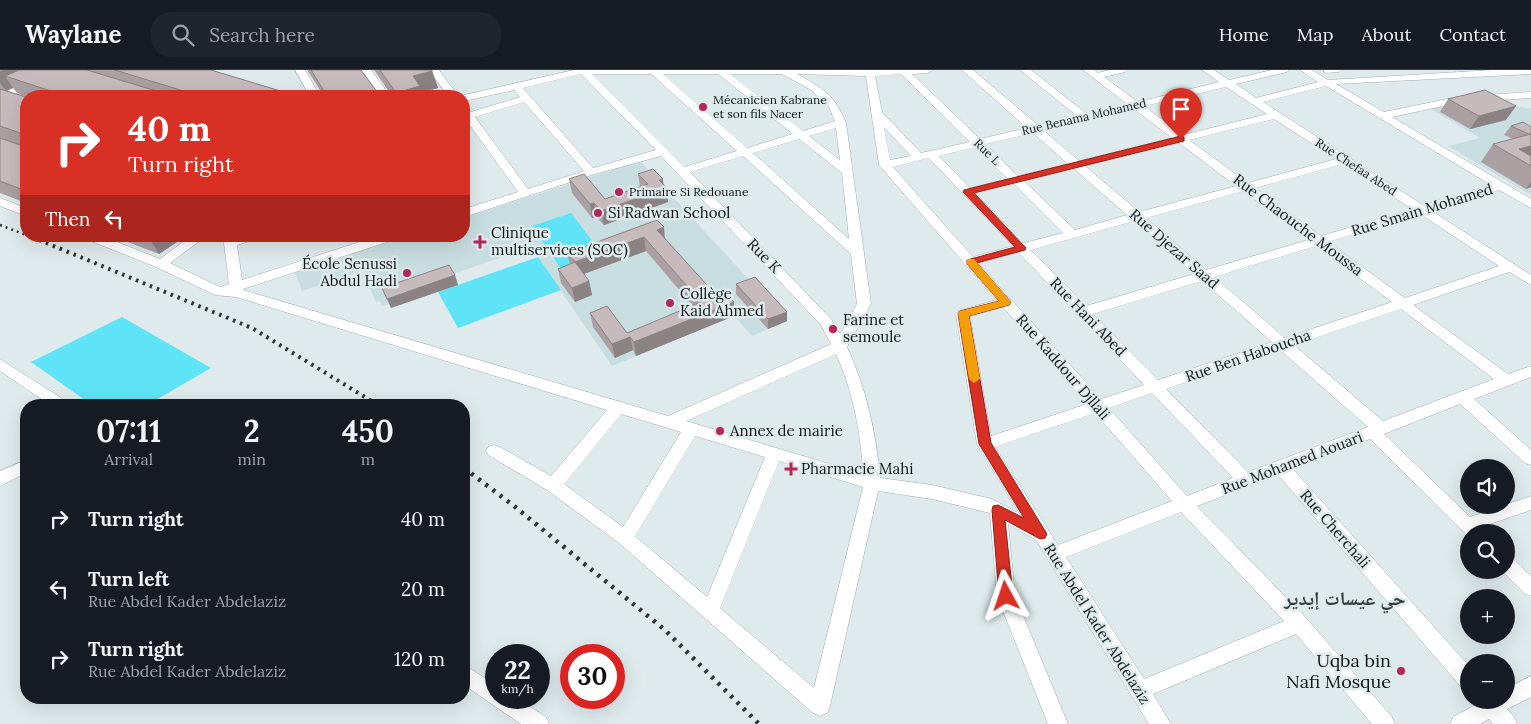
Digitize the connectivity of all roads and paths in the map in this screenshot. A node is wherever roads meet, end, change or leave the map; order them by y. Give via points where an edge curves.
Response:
1 (59, 70) edge
2 (300, 70) edge
3 (366, 70) edge
4 (434, 70) edge
5 (583, 70) edge
6 (928, 70) edge
7 (967, 70) edge
8 (1025, 70) edge
9 (1122, 70) edge
10 (1207, 70) edge
11 (1282, 70) edge
12 (1304, 70) edge
13 (1327, 70) edge
14 (1336, 70) edge
15 (654, 71) edge
16 (720, 71) edge
17 (784, 71) edge
18 (903, 71) edge
19 (1511, 71) edge
20 (1531, 71) edge
21 (870, 73) junction
22 (1092, 73) edge
23 (1525, 80) dead end
24 (1228, 84) junction
25 (1334, 85) junction
26 (516, 86) junction
27 (312, 90) edge
28 (381, 90) edge
29 (449, 90) edge
30 (1531, 94) edge
31 (2, 95) edge
32 (1512, 96) junction
33 (470, 97) edge
34 (527, 98) junction
35 (19, 101) edge
36 (1255, 101) junction
37 (1136, 105) junction
38 (1531, 105) edge
39 (875, 111) junction
40 (1276, 115) junction
41 (1382, 116) junction
42 (470, 118) edge
43 (1084, 118) junction
44 (470, 123) edge
45 (841, 123) junction
46 (1035, 129) junction
47 (800, 134) junction
48 (1181, 139) junction
49 (977, 143) junction
50 (663, 152) junction
51 (745, 152) junction
52 (924, 155) junction
53 (1345, 160) junction
54 (885, 165) junction
55 (1076, 165) junction
56 (682, 171) junction
57 (591, 172) junction
58 (848, 172) junction
59 (1016, 180) junction
60 (1501, 186) junction
61 (1246, 187) junction
62 (968, 192) junction
63 (525, 193) junction
64 (0, 202) edge
65 (1531, 204) edge
66 (20, 210) edge
67 (1422, 210) junction
68 (470, 211) edge
69 (1136, 216) junction
70 (1072, 234) junction
71 (1319, 241) junction
72 (105, 242) edge
73 (192, 242) edge
74 (231, 242) edge
75 (375, 242) edge
76 (1022, 248) junction
77 (858, 253) junction
78 (970, 262) junction
79 (161, 264) junction
80 (1511, 267) junction
81 (1204, 276) junction
82 (1531, 280) edge
83 (236, 290) junction
84 (1006, 302) junction
85 (1403, 304) junction
86 (1084, 312) junction
87 (1283, 344) junction
88 (840, 346) junction
89 (0, 364) edge
90 (1531, 371) edge
91 (1507, 381) junction
92 (1155, 387) junction
93 (1462, 398) junction
94 (52, 399) edge
95 (1098, 406) junction
96 (618, 407) junction
97 (669, 422) junction
98 (691, 429) junction
99 (1376, 430) junction
100 (985, 444) junction
101 (494, 451) dead end
102 (774, 454) junction
103 (1531, 459) edge
104 (1281, 467) junction
105 (20, 469) edge
106 (0, 479) edge
107 (1246, 481) junction
108 (872, 483) junction
109 (553, 485) junction
110 (1531, 503) edge
111 (1184, 504) junction
112 (998, 510) junction
113 (1466, 524) edge
114 (1483, 524) edge
115 (1040, 534) junction
116 (625, 538) junction
117 (1052, 554) junction
118 (1515, 572) edge
119 (1531, 588) edge
120 (710, 611) junction
121 (1299, 624) junction
122 (1460, 671) edge
123 (470, 678) edge
124 (1531, 686) edge
125 (485, 688) edge
126 (1139, 690) junction
127 (1515, 694) edge
128 (516, 709) edge
129 (1485, 709) edge
130 (1500, 709) edge
131 (539, 724) edge
132 (1058, 724) edge
133 (1161, 724) edge
134 (1385, 724) edge
135 (1460, 724) edge
136 (1507, 724) edge

1 - 31 street
2 - 27 street
3 - 28 street
4 - 29 street
5 - 15 street
5 - 26 street
5 - 50 street, Rue K
6 - 18 street
7 - 46 street, Rue Djezar Saad
8 - 43 street
9 - 22 street
10 - 24 street, Rue Chefaa Abed
11 - 24 street, Rue Benama Mohamed
12 - 25 street
13 - 14 street
13 - 25 street
15 - 16 street
15 - 51 street
16 - 17 street
16 - 47 street
17 - 21 street
17 - 45 street via 815,88 833,104
18 - 21 street
18 - 49 street, Rue L
19 - 20 street
19 - 23 street
19 - 25 street
21 - 39 street
22 - 37 street, Rue Chaouche Moussa
24 - 36 street, Rue Chefaa Abed
24 - 37 street, Rue Benama Mohamed
25 - 36 street
25 - 41 street
26 - 33 street
26 - 34 street
30 - 32 street
31 - 35 street
32 - 38 street
32 - 41 street via 1457,100
34 - 42 street
34 - 57 street
36 - 40 street, Rue Chefaa Abed
37 - 43 street, Rue Benama Mohamed
37 - 48 street, Rue Chaouche Moussa
39 - 52 street, Rue Hani Abed
39 - 54 street
40 - 48 street
40 - 53 street, Rue Chefaa Abed
41 - 60 street
43 - 46 street, Rue Benama Mohamed
44 - 63 street
45 - 47 street
45 - 58 street
46 - 49 street, Rue Benama Mohamed
46 - 55 street, Rue Djezar Saad
47 - 51 street
47 - 58 street
48 - 55 street
48 - 61 street, Rue Chaouche Moussa
49 - 52 street, Rue Benama Mohamed
49 - 59 street, Rue L
50 - 56 street, Rue K
50 - 57 street
51 - 56 street
51 - 77 street
52 - 54 street, Rue Benama Mohamed
52 - 62 street, Rue Hani Abed
53 - 61 street
53 - 67 street, Rue Chefaa Abed
54 - 78 street, Rue Kaddour Djllali
55 - 59 street
55 - 69 street, Rue Djezar Saad
56 - 88 street, Rue K via 826,322
57 - 63 street
58 - 77 street
59 - 62 street
59 - 70 street, Rue L
60 - 65 street
60 - 67 street, Rue Smain Mohamed
61 - 69 street
61 - 71 street, Rue Chaouche Moussa
62 - 76 street, Rue Hani Abed
63 - 68 street
64 - 66 street
67 - 71 street, Rue Smain Mohamed
67 - 80 street, Rue Chefaa Abed
69 - 70 street
69 - 81 street, Rue Djezar Saad
70 - 76 street
71 - 81 street, Rue Smain Mohamed
71 - 85 street, Rue Chaouche Moussa
72 - 79 street
73 - 79 street
74 - 83 street
75 - 83 street
76 - 78 street
76 - 86 street, Rue Hani Abed
77 - 88 street via 864,304
78 - 84 street, Rue Kaddour Djllali
79 - 83 street via 220,292
80 - 82 street, Rue Chefaa Abed
80 - 85 street, Rue Ben Haboucha
81 - 86 street, Rue Smain Mohamed
81 - 87 street, Rue Djezar Saad
83 - 96 street
84 - 95 street, Rue Kaddour Djllali
84 - 100 street, Rue Abdel Kader Abdelaziz via 963,314
85 - 87 street, Rue Ben Haboucha
85 - 91 street, Rue Chaouche Moussa
86 - 92 street, Rue Hani Abed
87 - 92 street, Rue Ben Haboucha
87 - 99 street, Rue Djezar Saad
88 - 97 street
88 - 108 street, Rue K via 853,380 871,454
89 - 94 street
90 - 91 street, Rue Mohamed Aouari
91 - 93 street, Rue Mohamed Aouari
92 - 95 street, Rue Ben Haboucha
92 - 107 street, Rue Hani Abed
93 - 99 street, Rue Mohamed Aouari
93 - 103 street
95 - 100 street, Rue Ben Haboucha
95 - 111 street, Rue Kaddour Djllali
96 - 97 street
96 - 109 street
97 - 98 street
98 - 102 street
98 - 116 street
99 - 104 street, Rue Mohamed Aouari
99 - 113 street, Rue Djezar Saad
100 - 115 street, Rue Abdel Kader Abdelaziz
101 - 109 street
102 - 108 street
102 - 120 street
104 - 107 street, Rue Mohamed Aouari
104 - 122 street, Rue Cherchali
105 - 106 street
107 - 111 street, Rue Mohamed Aouari
108 - 112 street via 932,492
108 - 120 street, Rue K via 820,706
109 - 116 street
110 - 114 street
111 - 117 street, Rue Mohamed Aouari
111 - 121 street, Rue Kaddour Djllali
112 - 115 street
112 - 132 street via 1006,596
115 - 117 street, Rue Abdel Kader Abdelaziz
116 - 120 street
117 - 126 street, Rue Abdel Kader Abdelaziz
118 - 119 street
121 - 126 street
121 - 134 street, Rue Kaddour Djllali
123 - 125 street
124 - 127 street
126 - 133 street, Rue Abdel Kader Abdelaziz
128 - 131 street
129 - 135 street
130 - 136 street

